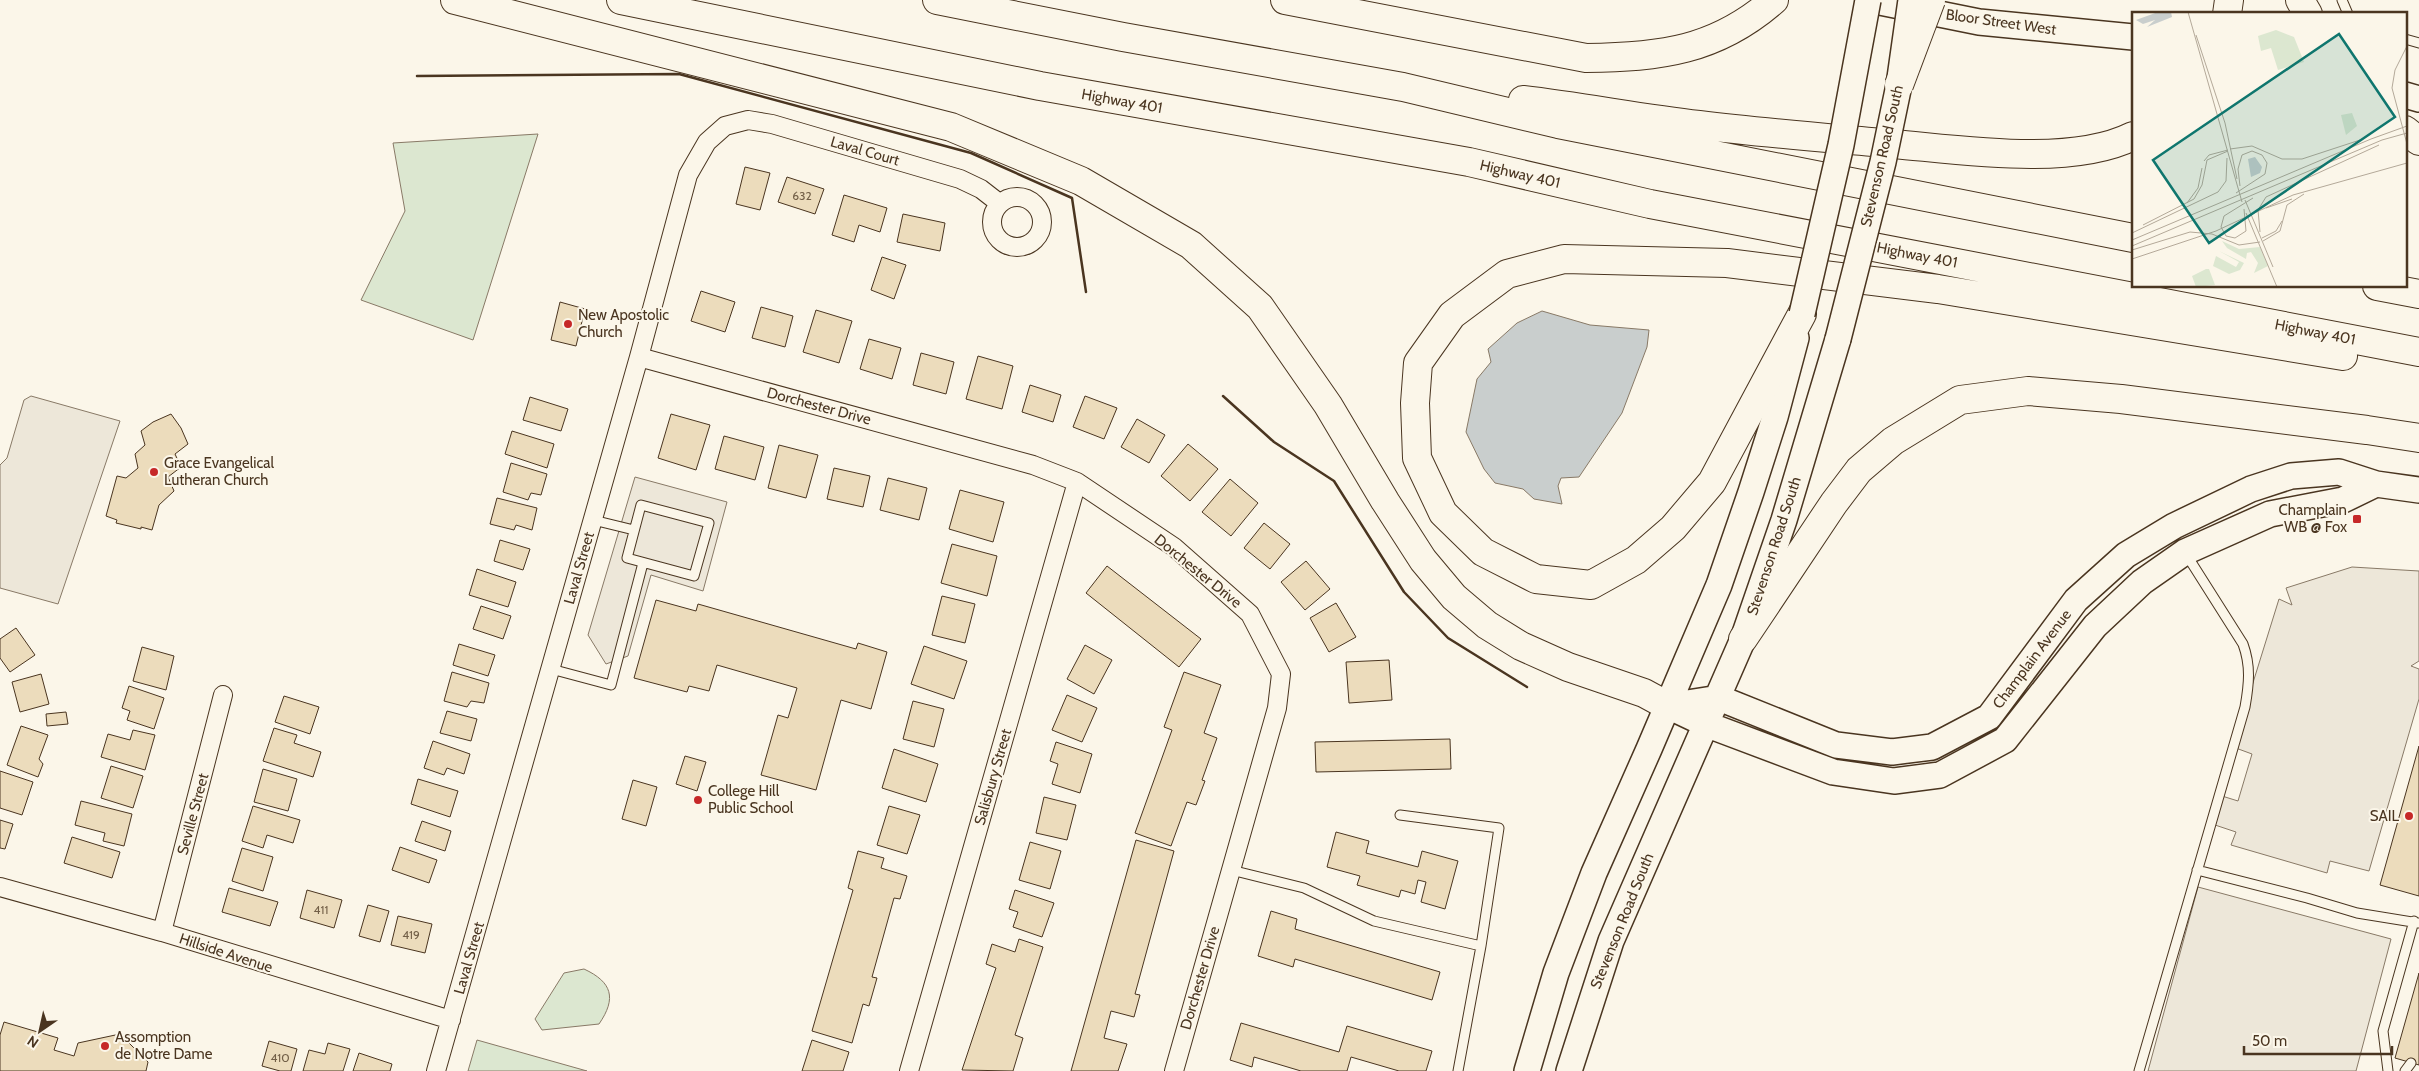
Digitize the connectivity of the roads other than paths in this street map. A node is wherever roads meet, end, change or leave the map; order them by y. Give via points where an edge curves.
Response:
1 (455, 0) edge
2 (621, 0) edge
3 (937, 0) edge
4 (1285, 0) edge
5 (1774, 0) edge
6 (1869, 0) edge
7 (1912, 0) edge
8 (1931, 0) edge
9 (2342, 0) edge
10 (2347, 12) edge
11 (2132, 37) edge
12 (2406, 39) edge
13 (2419, 43) edge
14 (1898, 85) junction
15 (1403, 87) junction
16 (2406, 95) edge
17 (2419, 99) edge
18 (725, 126) joint
19 (2406, 131) edge
20 (2132, 137) edge
21 (2419, 141) edge
22 (999, 203) dead end
23 (2132, 238) edge
24 (2388, 288) edge
25 (2419, 294) edge
26 (1802, 314) junction
27 (2419, 352) edge
28 (639, 357) junction
29 (2419, 368) edge
30 (2419, 438) edge
31 (1077, 482) junction
32 (2376, 484) junction
33 (2419, 490) edge
34 (592, 520) junction
35 (634, 530) junction
36 (2185, 552) junction
37 (642, 563) junction
38 (1744, 639) junction
39 (551, 669) junction
40 (223, 695) dead end
41 (1719, 698) junction
42 (1668, 706) junction
43 (1708, 725) junction
44 (1400, 815) dead end
45 (1231, 870) junction
46 (2197, 870) junction
47 (0, 887) edge
48 (2417, 922) edge
49 (162, 932) junction
50 (1481, 946) junction
51 (451, 1020) junction
52 (2412, 1063) dead end
53 (436, 1071) edge
54 (909, 1071) edge
55 (1174, 1071) edge
56 (1458, 1071) edge
57 (1527, 1071) edge
58 (1569, 1071) edge
59 (2139, 1071) edge
60 (2388, 1071) edge
61 (2405, 1071) edge

1 - 42 highway via 951,127 1081,180 1191,245 1260,307 1328,405 1423,560 1454,597 1488,625 1521,646 1568,667 1644,693
2 - 27 highway, Highway 401 via 1040,86 1469,162 1650,204
3 - 15 highway
4 - 5 highway via 1586,58 1633,58 1686,50 1723,35
6 - 11 main road, Bloor Street West via 1979,22
6 - 26 main road, bridge via 1841,145
7 - 14 main road, Stevenson Road South, bridge
8 - 14 highway, bridge
9 - 10 lane
12 - 13 lane
14 - 38 main road, Stevenson Road South, bridge via 1883,162 1838,339 1784,520
15 - 20 highway via 1598,109 1698,125 1975,151 2070,154 2120,143
15 - 23 highway via 1558,124
16 - 17 main road
18 - 22 street, Laval Court via 748,120 772,124 960,179
18 - 28 street, Laval Street via 707,142 688,175
19 - 21 highway
24 - 25 highway
26 - 29 highway via 1712,482 1673,528 1636,560 1591,585 1536,579 1483,552 1443,513 1417,458 1415,404 1418,363 1452,315 1507,274 1564,259 1726,263 1928,287
26 - 42 main road via 1751,492 1719,585
28 - 31 street, Dorchester Drive via 1033,465
28 - 34 street, Laval Street
30 - 38 highway via 2121,399 2028,391 1960,400 1893,441 1860,470 1834,503
31 - 45 street, Dorchester Drive via 1174,548 1250,614 1281,674 1277,708
31 - 54 street, Salisbury Street
32 - 33 main road, Champlain Avenue
32 - 36 main road, Champlain Avenue via 2343,500 2270,514
32 - 41 main road, Champlain Avenue via 2339,472 2291,476 2251,489 2174,526 2126,555 2076,600 1990,717 1932,747 1892,752 1836,745
34 - 35 lane
34 - 39 street, Laval Street
35 - 37 lane via 627,558
35 - 37 lane via 641,505 709,523 694,576
36 - 43 main road, Champlain Avenue via 2142,582 2096,626 2004,740 1940,775 1894,781 1833,772
36 - 46 lane via 2237,633 2248,657 2250,680
37 - 39 lane via 611,685
38 - 41 main road, Stevenson Road South
39 - 51 street, Laval Street
40 - 49 street, Seville Street
41 - 42 main road
41 - 43 main road, Stevenson Road South
42 - 43 main road, Champlain Avenue
42 - 57 main road via 1579,910 1556,973
43 - 58 main road, Stevenson Road South via 1611,941
44 - 50 lane via 1499,828
45 - 50 lane via 1304,888 1374,921
45 - 55 street, Dorchester Drive
46 - 48 lane via 2357,913
46 - 59 lane
47 - 49 street, Hillside Avenue
48 - 60 lane via 2383,1031
49 - 51 street, Hillside Avenue
50 - 56 lane
51 - 53 street, Laval Street
52 - 61 lane

